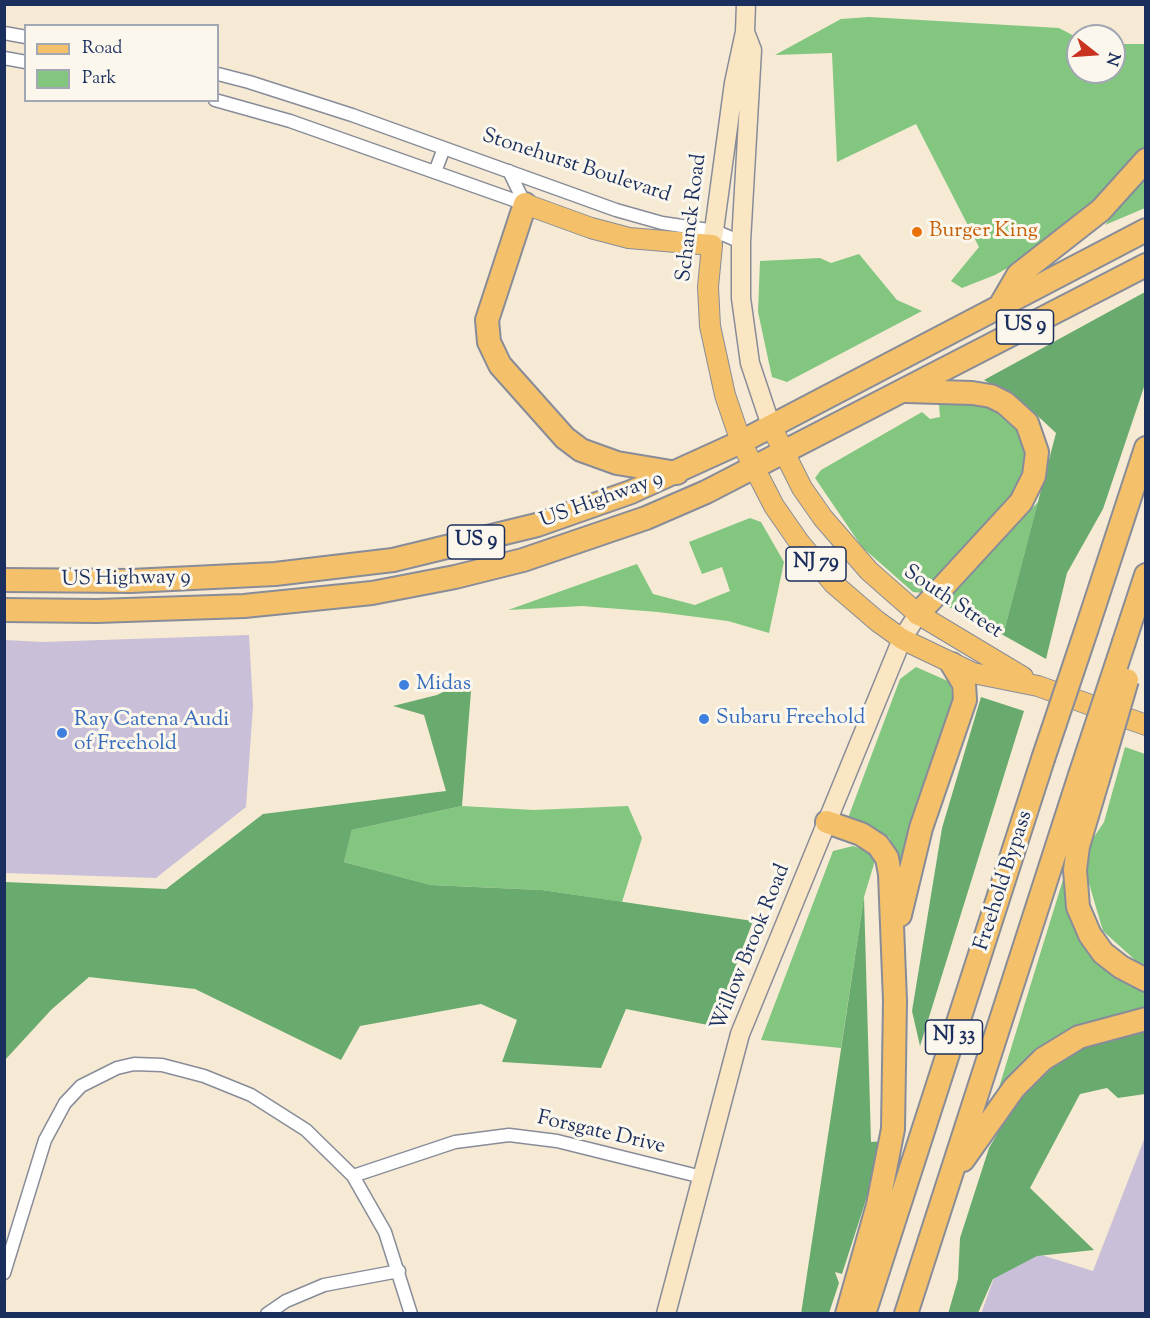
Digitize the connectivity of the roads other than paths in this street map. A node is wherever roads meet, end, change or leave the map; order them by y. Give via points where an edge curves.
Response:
1 (746, 4) edge
2 (745, 32) junction
3 (4, 33) edge
4 (24, 37) edge
5 (4, 58) edge
6 (24, 62) edge
7 (219, 74) edge
8 (219, 101) edge
9 (444, 148) junction
10 (1146, 160) edge
11 (509, 171) junction
12 (435, 172) junction
13 (525, 204) junction
14 (1146, 230) edge
15 (713, 238) junction
16 (741, 242) junction
17 (1146, 265) edge
18 (1000, 306) junction
19 (904, 391) junction
20 (771, 426) junction
21 (741, 442) junction
22 (1146, 448) edge
23 (784, 454) junction
24 (753, 470) junction
25 (677, 473) junction
26 (1146, 575) edge
27 (4, 580) edge
28 (4, 610) edge
29 (918, 614) junction
30 (1146, 617) edge
31 (902, 639) junction
32 (1130, 644) junction
33 (952, 664) junction
34 (1038, 687) junction
35 (1146, 725) edge
36 (1089, 777) junction
37 (827, 822) junction
38 (894, 963) junction
39 (1146, 980) edge
40 (1146, 1019) edge
41 (352, 1176) junction
42 (702, 1177) junction
43 (950, 1179) junction
44 (399, 1271) junction
45 (4, 1273) edge
46 (267, 1314) edge
47 (411, 1314) edge
48 (666, 1314) edge
49 (847, 1314) edge
50 (864, 1314) edge
51 (906, 1314) edge

1 - 2 street, Schanck Road
2 - 15 street, Schanck Road via 734,83
2 - 16 street, Schanck Road via 752,50
3 - 4 street
5 - 6 street
7 - 9 street, Stonehurst Boulevard via 292,95
8 - 12 street, Stonehurst Boulevard via 290,121
9 - 11 street, Stonehurst Boulevard
9 - 12 street
10 - 18 highway via 1101,210 1018,275
11 - 13 street
11 - 15 street, Stonehurst Boulevard via 616,210
12 - 13 street, Stonehurst Boulevard
13 - 15 main road, Stonehurst Boulevard via 629,238
13 - 25 highway via 487,320 489,342 500,365 565,438 581,450 617,463
14 - 18 highway, US Highway 9 / US 9
15 - 16 street, Stonehurst Boulevard
15 - 21 main road, Schanck Road via 708,287 710,326 725,395
16 - 20 street, Schanck Road via 746,336
17 - 19 highway, US Highway 9 / US 9
18 - 20 highway, US Highway 9 / US 9
19 - 23 highway, US Highway 9 / US 9
19 - 29 highway via 991,396 1027,423 1037,452 1034,476 1021,502
20 - 21 highway, US Highway 9 / US 9
20 - 23 main road, South Street / NJ 79
21 - 24 main road, South Street / NJ 79
21 - 25 highway, US Highway 9 / US 9
22 - 50 highway, Freehold Bypass / NJ 33, bridge
23 - 24 highway, US Highway 9 / US 9
23 - 29 main road, South Street / NJ 79 via 834,534
24 - 28 highway, US Highway 9 / US 9 via 646,518 567,546 490,569 412,586 244,606 97,612
24 - 31 main road, South Street / NJ 79 via 786,524 822,571
25 - 27 highway, US Highway 9 / US 9 via 537,525 393,560 207,579
26 - 32 highway, Freehold Bypass / NJ 33
29 - 31 street, Willow Brook Road
29 - 34 main road, South Street / NJ 79
30 - 32 highway
31 - 33 main road, South Street / NJ 79
31 - 37 street, Willow Brook Road
32 - 36 highway, Freehold Bypass / NJ 33, bridge
33 - 34 main road, South Street / NJ 79 via 973,673
33 - 38 highway via 964,684 965,700 916,846
34 - 35 main road, South Street / NJ 79
36 - 39 highway via 1074,870 1078,907 1103,953
36 - 43 highway, Freehold Bypass / NJ 33
37 - 38 highway via 869,838 887,858
37 - 42 street, Willow Brook Road via 740,1034
38 - 49 highway via 893,1129 889,1158
40 - 43 highway via 1079,1037 1043,1059 1014,1088
41 - 42 street, Forsgate Drive via 455,1142 509,1135 557,1141
41 - 44 street via 385,1232
41 - 45 street via 306,1130 243,1092 162,1065 117,1068 81,1086 54,1118
42 - 48 street, Willow Brook Road
43 - 51 highway, Freehold Bypass / NJ 33
44 - 46 street via 324,1285
44 - 47 street

